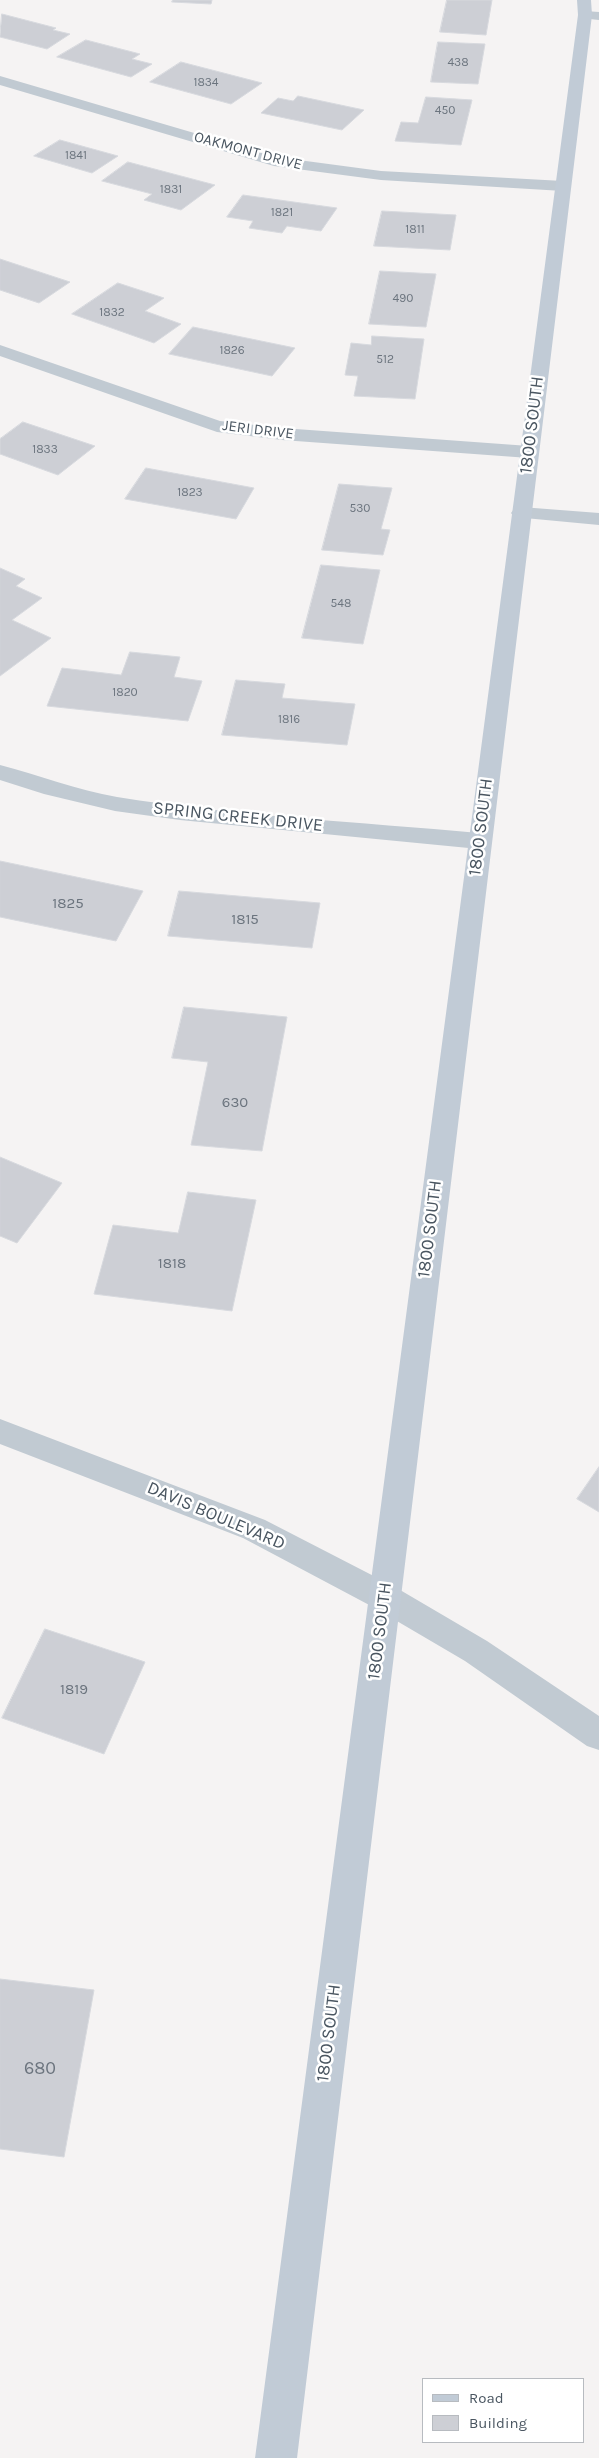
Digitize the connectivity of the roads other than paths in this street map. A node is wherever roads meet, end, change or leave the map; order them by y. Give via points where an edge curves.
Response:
1 (589, 10) edge
2 (0, 80) edge
3 (563, 186) junction
4 (0, 350) edge
5 (529, 452) junction
6 (521, 512) junction
7 (599, 519) edge
8 (0, 772) edge
9 (479, 841) junction
10 (0, 1431) edge
11 (384, 1597) junction
12 (599, 1735) edge
13 (276, 2458) edge

1 - 3 main road, 1800 SOUTH
2 - 3 street, OAKMONT DRIVE via 274,161 357,173
3 - 5 main road, 1800 SOUTH
4 - 5 street, JERI DRIVE via 217,426 282,434
5 - 6 main road, 1800 SOUTH
6 - 7 street
6 - 9 main road, 1800 SOUTH
8 - 9 street, SPRING CREEK DRIVE via 52,789 134,806
9 - 11 main road, 1800 SOUTH
10 - 11 street, DAVIS BOULEVARD via 254,1529
11 - 12 street, DAVIS BOULEVARD via 476,1651
11 - 13 main road, 1800 SOUTH

